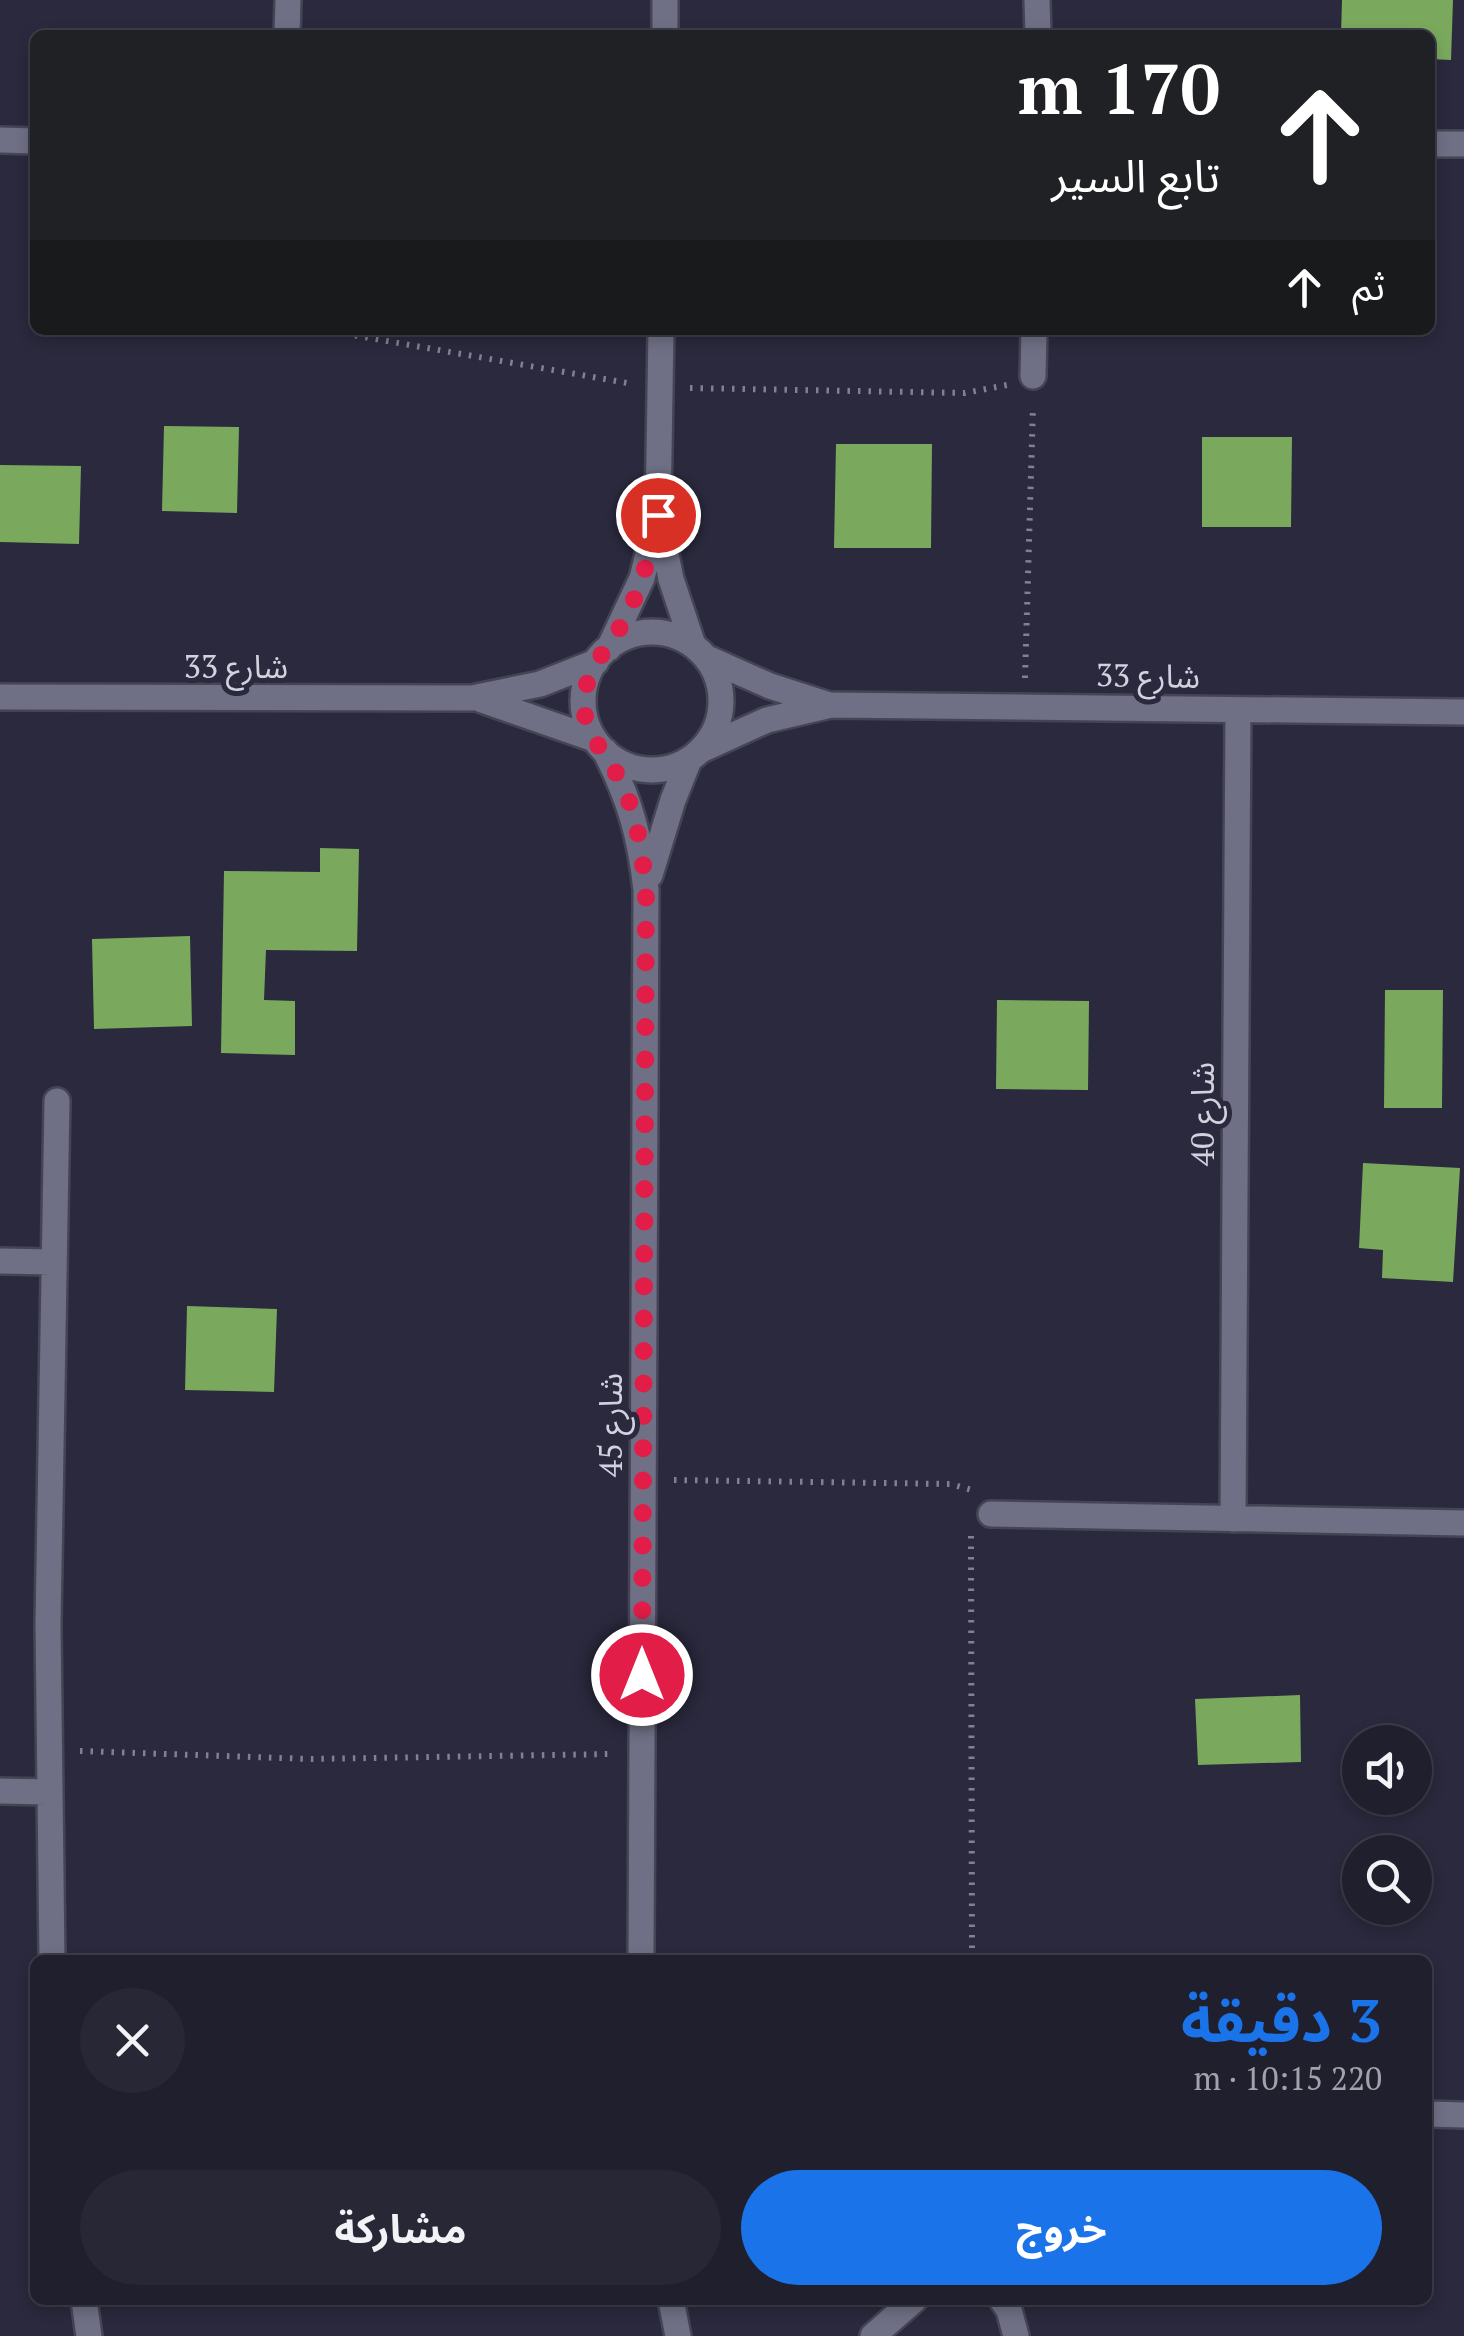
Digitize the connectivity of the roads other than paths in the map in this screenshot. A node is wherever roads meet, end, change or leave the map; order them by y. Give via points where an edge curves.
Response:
1 (288, 0) edge
2 (665, 0) edge
3 (1038, 0) edge
4 (287, 30) edge
5 (665, 30) edge
6 (1038, 30) edge
7 (0, 140) edge
8 (30, 141) edge
9 (1435, 144) edge
10 (1464, 144) edge
11 (661, 335) edge
12 (1034, 335) edge
13 (1033, 376) road end
14 (658, 515) junction
15 (700, 652) junction
16 (603, 655) junction
17 (0, 697) edge
18 (472, 698) junction
19 (830, 705) junction
20 (1238, 710) junction
21 (1464, 712) edge
22 (600, 745) junction
23 (696, 754) junction
24 (646, 890) junction
25 (57, 1101) dead end
26 (0, 1261) edge
27 (54, 1262) junction
28 (977, 1517) road end
29 (1234, 1519) junction
30 (1464, 1522) edge
31 (0, 1791) edge
32 (48, 1792) junction
33 (52, 1955) edge
34 (641, 1955) edge
35 (1432, 2114) edge
36 (1464, 2115) edge
37 (85, 2305) edge
38 (673, 2305) edge
39 (908, 2305) edge
40 (1006, 2305) edge
41 (1016, 2332) edge
42 (90, 2336) edge
43 (678, 2336) edge
44 (874, 2336) edge

1 - 4 street
2 - 5 street
3 - 6 street
7 - 8 street
9 - 10 street
11 - 14 street
12 - 13 street
14 - 15 street via 671,578
14 - 16 street via 642,578
15 - 16 street via 677,637 642,634
15 - 19 street, شارع 33 via 770,686
15 - 23 street via 721,695 714,733
16 - 18 street, شارع 33 via 540,684
16 - 22 street via 588,676 584,708
17 - 18 street, شارع 33
18 - 22 street, شارع 33
19 - 20 street, شارع 33
19 - 23 street, شارع 33 via 734,732
20 - 21 street, شارع 33
20 - 29 street, شارع 40
22 - 23 street via 620,762 654,770
22 - 24 street, شارع 45 via 637,826
23 - 24 street, شارع 45 via 672,800
24 - 34 street, شارع 45
25 - 27 street
26 - 27 street
27 - 32 street
28 - 29 street
29 - 30 street
31 - 32 street
32 - 33 street
35 - 36 street
37 - 42 street
38 - 43 street
39 - 44 street
40 - 41 street

